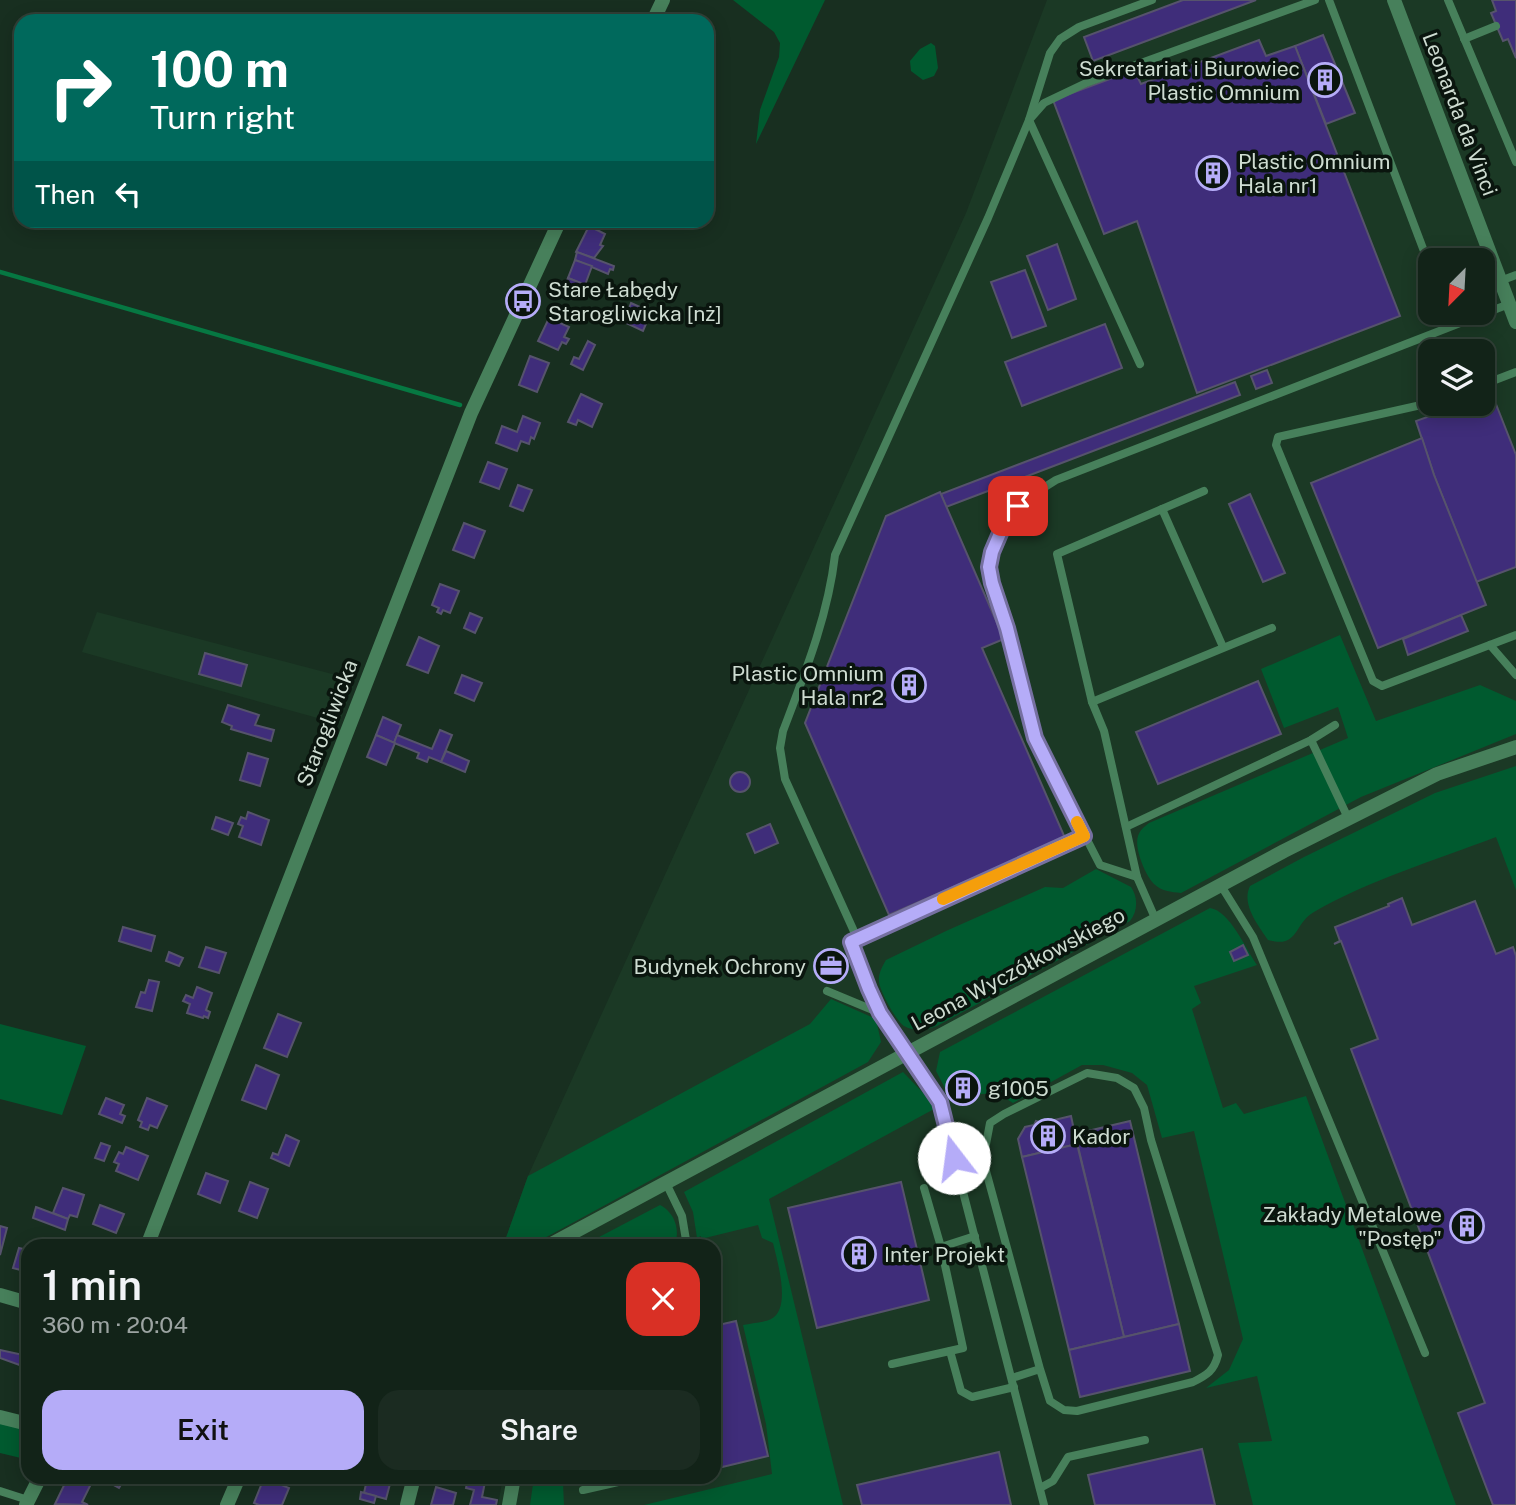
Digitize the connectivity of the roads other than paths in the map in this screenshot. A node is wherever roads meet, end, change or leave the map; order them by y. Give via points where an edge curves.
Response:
1 (1152, 0) edge
2 (1287, 0) edge
3 (1315, 0) edge
4 (1329, 0) edge
5 (1394, 0) edge
6 (1448, 0) edge
7 (1290, 9) junction
8 (1496, 26) dead end
9 (1464, 39) junction
10 (1028, 120) junction
11 (1516, 162) edge
12 (556, 228) edge
13 (1423, 248) edge
14 (1516, 275) edge
15 (1500, 281) junction
16 (1509, 304) junction
17 (1494, 310) edge
18 (1516, 322) edge
19 (1452, 326) edge
20 (1140, 364) dead end
21 (1516, 372) edge
22 (1495, 380) edge
23 (1418, 406) edge
24 (1204, 491) dead end
25 (1162, 509) junction
26 (1272, 628) dead end
27 (1516, 635) edge
28 (1490, 645) junction
29 (1223, 647) junction
30 (1516, 675) edge
31 (1092, 702) junction
32 (1335, 725) dead end
33 (1311, 740) junction
34 (1516, 747) edge
35 (1348, 818) junction
36 (1126, 827) junction
37 (1084, 836) junction
38 (1137, 877) junction
39 (1220, 884) junction
40 (1155, 918) junction
41 (857, 938) junction
42 (827, 990) dead end
43 (880, 1013) junction
44 (906, 1053) junction
45 (954, 1158) junction
46 (983, 1160) junction
47 (666, 1183) junction
48 (924, 1188) dead end
49 (975, 1236) junction
50 (150, 1239) edge
51 (561, 1239) edge
52 (686, 1239) edge
53 (941, 1247) junction
54 (0, 1295) edge
55 (21, 1301) edge
56 (950, 1351) junction
57 (1425, 1353) dead end
58 (892, 1364) dead end
59 (1040, 1368) junction
60 (1013, 1383) junction
61 (0, 1417) edge
62 (21, 1422) edge
63 (1145, 1440) dead end
64 (36, 1484) edge
65 (236, 1484) edge
66 (412, 1484) edge
67 (513, 1484) edge
68 (609, 1484) edge
69 (1040, 1488) junction
70 (583, 1490) dead end
71 (0, 1492) edge
72 (27, 1502) edge
73 (228, 1505) edge
74 (407, 1505) edge
75 (509, 1505) edge
76 (1045, 1505) edge

1 - 10 lane via 1079,27 1060,39 1050,52
2 - 7 lane
3 - 7 lane
4 - 13 lane
5 - 15 street, Leonarda da Vinci
6 - 9 lane
7 - 10 lane via 1086,83 1044,103
8 - 9 lane
9 - 11 lane
10 - 20 lane
10 - 41 lane via 835,555 820,630 783,731 780,748 785,779
12 - 50 street, Starogliwicka via 471,413
14 - 15 lane
15 - 16 street, Leonarda da Vinci
16 - 17 lane
16 - 18 street, Leonarda da Vinci
19 - 37 lane via 1056,480 1018,506 1004,524 992,552 992,583 1035,738
21 - 22 lane
23 - 28 lane via 1278,437 1276,446 1373,681 1382,686
24 - 25 lane
25 - 29 lane
25 - 31 lane via 1057,555
26 - 29 lane
27 - 28 lane
28 - 30 lane
29 - 31 lane
31 - 36 lane via 1104,731
32 - 33 lane
33 - 35 lane
33 - 36 lane
34 - 35 street, Leona Wyczółkowskiego via 1437,774
35 - 39 street, Leona Wyczółkowskiego
36 - 38 lane
37 - 38 lane via 1100,866
37 - 41 lane
38 - 40 lane
39 - 40 street, Leona Wyczółkowskiego
39 - 57 lane via 1253,937
40 - 44 street, Leona Wyczółkowskiego
41 - 43 lane via 851,942
42 - 43 lane
43 - 44 lane
44 - 45 lane via 940,1102
44 - 47 street, Leona Wyczółkowskiego
45 - 46 lane
45 - 49 lane
46 - 59 lane
46 - 59 lane via 990,1123 1087,1073 1117,1077 1134,1088 1219,1356 1208,1375 1193,1382 1077,1412 1050,1401
47 - 51 street, Leona Wyczółkowskiego
47 - 52 lane via 682,1216
48 - 53 lane
49 - 53 lane
49 - 60 lane
53 - 56 lane via 963,1348
54 - 55 street
56 - 58 lane
56 - 60 lane via 961,1391 972,1397
59 - 60 lane
60 - 69 lane
61 - 62 street
63 - 69 lane via 1068,1457 1053,1481
64 - 72 street
65 - 73 street
66 - 74 street
67 - 75 street
68 - 70 lane
69 - 76 lane
71 - 72 lane

